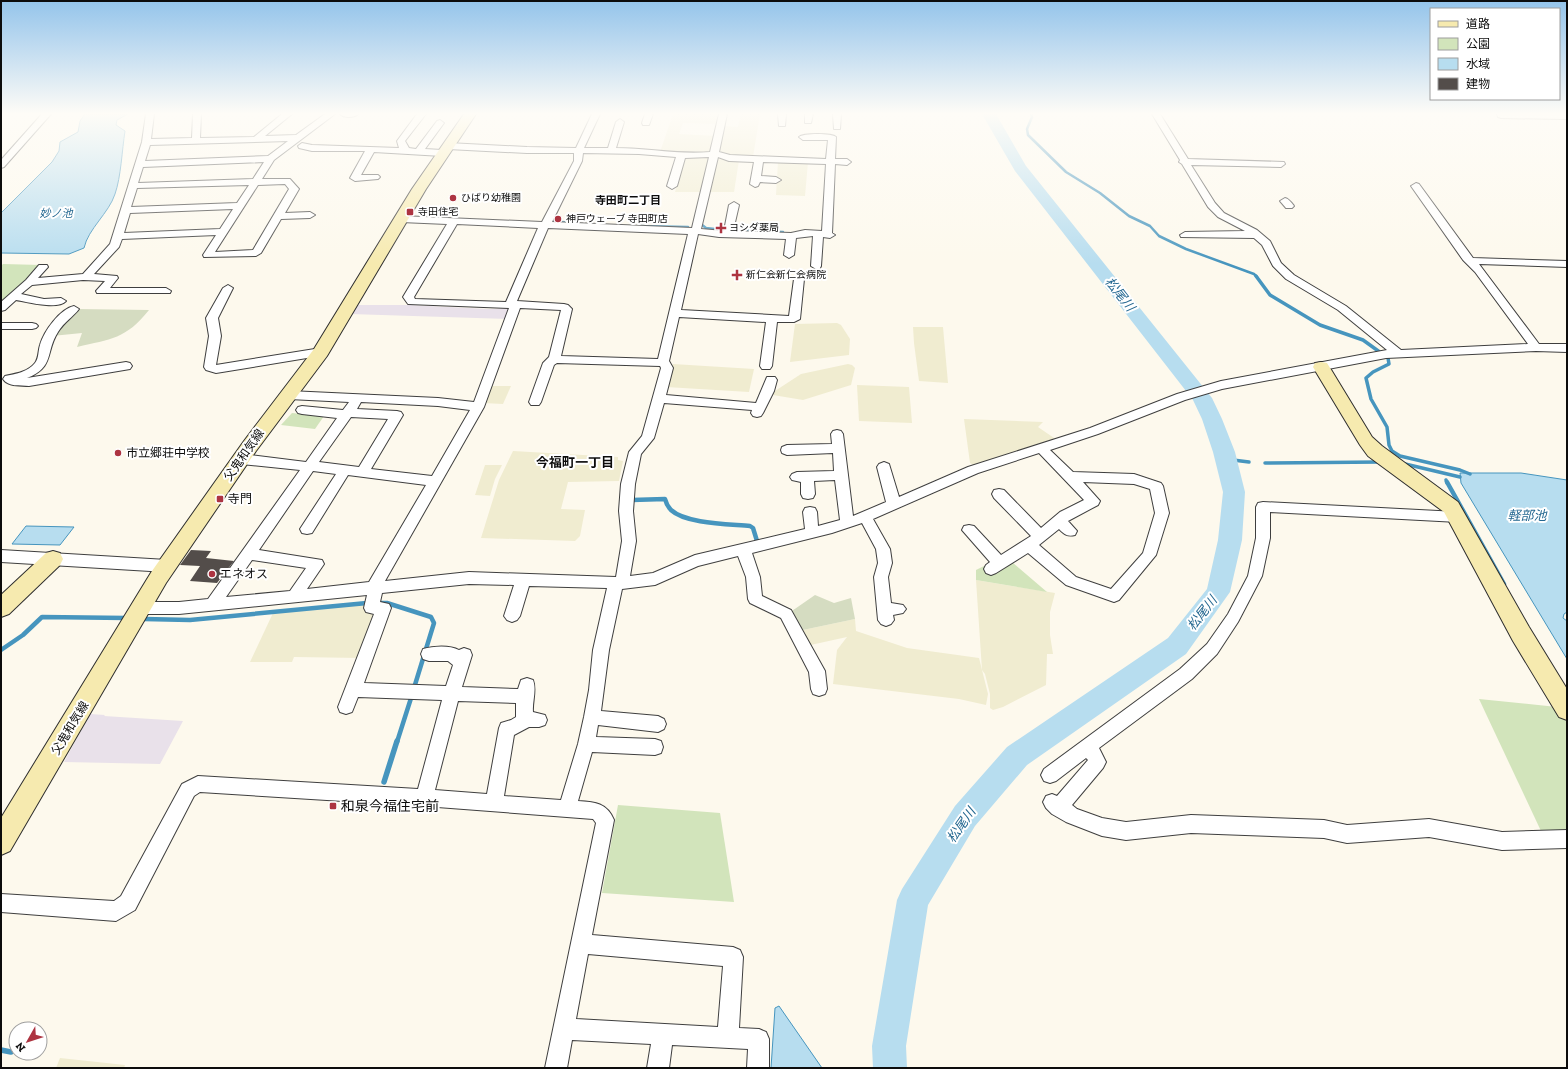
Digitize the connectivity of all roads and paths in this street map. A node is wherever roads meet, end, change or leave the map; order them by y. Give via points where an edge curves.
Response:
1 (140, 164) edge
2 (267, 164) edge
3 (363, 164) edge
4 (436, 164) edge
5 (577, 164) edge
6 (678, 164) edge
7 (711, 164) edge
8 (758, 164) edge
9 (830, 164) edge
10 (1184, 164) edge
11 (1275, 164) edge
12 (1281, 164) dead end
13 (375, 178) dead end
14 (776, 180) dead end
15 (256, 182) junction
16 (134, 186) junction
17 (672, 186) dead end
18 (1416, 186) dead end
19 (734, 205) dead end
20 (240, 206) junction
21 (127, 210) junction
22 (310, 215) dead end
23 (278, 216) junction
24 (401, 219) junction
25 (454, 221) junction
26 (544, 225) junction
27 (695, 231) junction
28 (223, 232) junction
29 (728, 232) junction
30 (825, 235) junction
31 (1185, 235) dead end
32 (118, 236) junction
33 (791, 236) junction
34 (1257, 236) junction
35 (789, 255) dead end
36 (819, 260) dead end
37 (1470, 261) junction
38 (1567, 264) edge
39 (43, 267) dead end
40 (83, 277) junction
41 (30, 282) junction
42 (795, 285) dead end
43 (228, 288) dead end
44 (158, 289) dead end
45 (13, 296) junction
46 (61, 301) dead end
47 (513, 305) junction
48 (1, 308) edge
49 (74, 309) dead end
50 (675, 313) junction
51 (772, 319) junction
52 (1, 326) edge
53 (32, 326) dead end
54 (1536, 347) junction
55 (1567, 348) edge
56 (320, 352) junction
57 (1389, 354) junction
58 (554, 359) junction
59 (663, 362) junction
60 (126, 366) dead end
61 (766, 366) dead end
62 (1321, 367) junction
63 (5, 378) edge
64 (770, 380) dead end
65 (289, 395) junction
66 (541, 396) dead end
67 (358, 398) junction
68 (659, 398) junction
69 (478, 407) junction
70 (302, 410) dead end
71 (348, 413) junction
72 (837, 434) dead end
73 (838, 448) junction
74 (1041, 448) junction
75 (787, 450) dead end
76 (241, 459) junction
77 (307, 466) junction
78 (884, 467) dead end
79 (345, 470) junction
80 (362, 472) junction
81 (842, 475) junction
82 (1069, 477) junction
83 (435, 481) junction
84 (808, 494) dead end
85 (999, 494) dead end
86 (894, 505) junction
87 (810, 512) dead end
88 (865, 517) junction
89 (1458, 517) junction
90 (1060, 521) junction
91 (849, 522) junction
92 (307, 528) dead end
93 (969, 530) dead end
94 (1070, 531) dead end
95 (813, 532) junction
96 (1035, 540) junction
97 (743, 549) junction
98 (248, 554) junction
99 (1, 556) edge
100 (53, 559) junction
101 (167, 566) junction
102 (523, 580) junction
103 (619, 583) junction
104 (375, 587) junction
105 (294, 596) junction
106 (212, 604) junction
107 (1, 608) edge
108 (141, 608) junction
109 (890, 613) dead end
110 (512, 616) dead end
111 (440, 650) dead end
112 (819, 689) dead end
113 (353, 690) junction
114 (452, 694) junction
115 (346, 707) dead end
116 (1567, 710) edge
117 (592, 717) junction
118 (658, 724) dead end
119 (586, 744) junction
120 (1089, 745) junction
121 (655, 747) dead end
122 (1050, 774) dead end
123 (424, 798) junction
124 (494, 803) junction
125 (567, 808) junction
126 (1567, 839) edge
127 (1, 842) edge
128 (1, 903) edge
129 (580, 944) junction
130 (564, 1029) junction
131 (663, 1035) junction
132 (728, 1038) junction
133 (556, 1068) edge
134 (658, 1068) edge
135 (758, 1068) edge

1 - 16 street
2 - 15 street
3 - 13 street via 355,178
4 - 24 main road, 父鬼和気線
5 - 26 street
6 - 17 street
7 - 27 street
8 - 14 street via 756,182
9 - 30 street via 826,172
10 - 34 street via 1211,205
11 - 12 street
15 - 16 street
15 - 20 street
15 - 23 street via 287,181 294,189
16 - 21 street
18 - 37 street
19 - 29 street
20 - 21 street
20 - 28 street
21 - 32 street
22 - 23 street
23 - 28 street via 256,253 208,255
24 - 25 street
24 - 56 main road, 父鬼和気線
25 - 26 street
25 - 47 street via 408,297 412,302
26 - 27 street
26 - 47 street
27 - 29 street
27 - 50 street via 692,234
28 - 32 street
29 - 33 street
30 - 33 street
30 - 36 street
31 - 34 street
32 - 40 street via 115,245 104,259
33 - 35 street
34 - 57 street via 1266,243 1277,264 1290,277 1342,308
37 - 38 street
37 - 54 street
39 - 41 street
40 - 41 street
40 - 44 street via 113,278 98,294
41 - 45 street
42 - 51 street via 791,308 794,319
43 - 56 street via 212,318 215,336 210,367 216,369
45 - 46 street via 44,302
45 - 48 street
47 - 58 street via 567,309
47 - 69 street
49 - 63 street via 58,323 48,338 44,358 37,369
50 - 51 street
50 - 59 street
51 - 61 street via 763,352
52 - 53 street
54 - 55 street
54 - 57 street
56 - 65 main road, 父鬼和気線
57 - 62 street
58 - 59 street
58 - 66 street via 549,363
59 - 68 street via 667,368
60 - 63 street via 30,382
62 - 74 street via 1216,386
62 - 89 main road via 1366,441 1375,451 1451,507
64 - 68 street via 768,391 758,410 707,406
65 - 67 street
65 - 76 main road, 父鬼和気線
67 - 69 street
67 - 71 street
68 - 103 street via 648,438 635,452 628,484 626,511 629,541
69 - 83 street
70 - 71 street
71 - 77 street
71 - 80 street via 397,415
72 - 73 street
73 - 75 street via 811,445
73 - 81 street
74 - 82 street
74 - 86 street via 973,470
76 - 77 street
76 - 101 main road, 父鬼和気線
77 - 79 street
77 - 98 street
78 - 86 street
79 - 80 street
79 - 92 street via 324,513
80 - 83 street
81 - 84 street via 802,477
81 - 91 street via 846,518
82 - 90 street via 1093,501
82 - 96 street via 1134,479 1156,486 1162,513 1149,555 1114,596 1071,581
83 - 104 street
85 - 96 street
86 - 88 street
87 - 95 street
88 - 91 street
88 - 109 street via 883,549 888,570 881,576
89 - 116 main road
89 - 120 street via 1263,507 1263,538 1255,576 1233,618 1212,649 1179,679
90 - 94 street
90 - 96 street
91 - 95 street
93 - 96 street via 995,566
95 - 97 street
97 - 103 street via 695,561 655,579
97 - 112 street via 753,577 755,599 786,614 816,671
98 - 105 street via 318,564
98 - 106 street
99 - 100 street
100 - 101 street
100 - 107 main road
101 - 108 main road, 父鬼和気線
102 - 103 street
102 - 104 street via 469,578
102 - 110 street
103 - 117 street via 601,650
104 - 105 street
104 - 113 street via 371,608 384,608
105 - 106 street
106 - 108 street via 179,608
108 - 127 main road, 父鬼和気線
111 - 114 street via 463,659
113 - 114 street
113 - 115 street
114 - 123 street
114 - 124 street via 526,690 531,720 507,728
117 - 118 street
117 - 119 street
119 - 121 street
119 - 125 street
120 - 122 street
120 - 126 street via 1097,762 1055,805 1072,816 1102,827 1126,831 1191,824 1324,829 1347,834 1429,828 1502,841
123 - 124 street
123 - 128 street via 198,784 188,790 128,903 116,911
124 - 125 street
125 - 129 street via 597,811 605,820
129 - 130 street
129 - 132 street via 733,957
130 - 131 street
130 - 133 street
131 - 132 street
131 - 134 street
132 - 135 street via 759,1039

